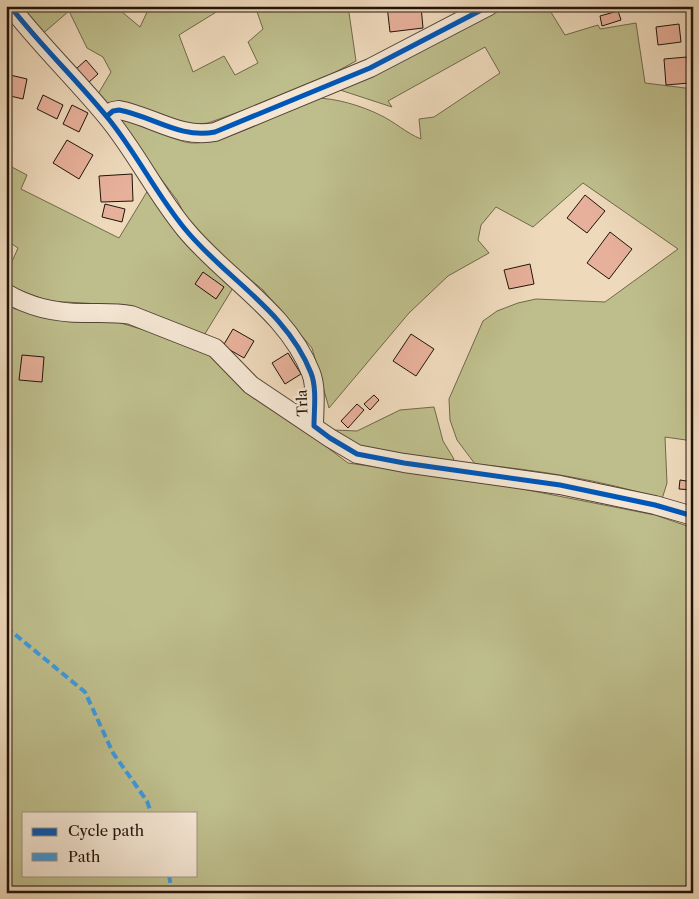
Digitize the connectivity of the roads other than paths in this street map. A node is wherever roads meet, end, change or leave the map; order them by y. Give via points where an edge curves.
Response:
1 (10, 6) edge
2 (489, 6) edge
3 (107, 116) junction
4 (6, 293) edge
5 (314, 426) junction
6 (693, 516) edge

1 - 3 street, Trla via 36,40
2 - 3 street via 370,68 215,132 181,132 119,110
3 - 5 street, Trla via 184,228 258,298 297,346 312,374
4 - 5 street via 32,305 54,310 131,315 215,348 251,384
5 - 6 street, Trla via 357,454 560,485

